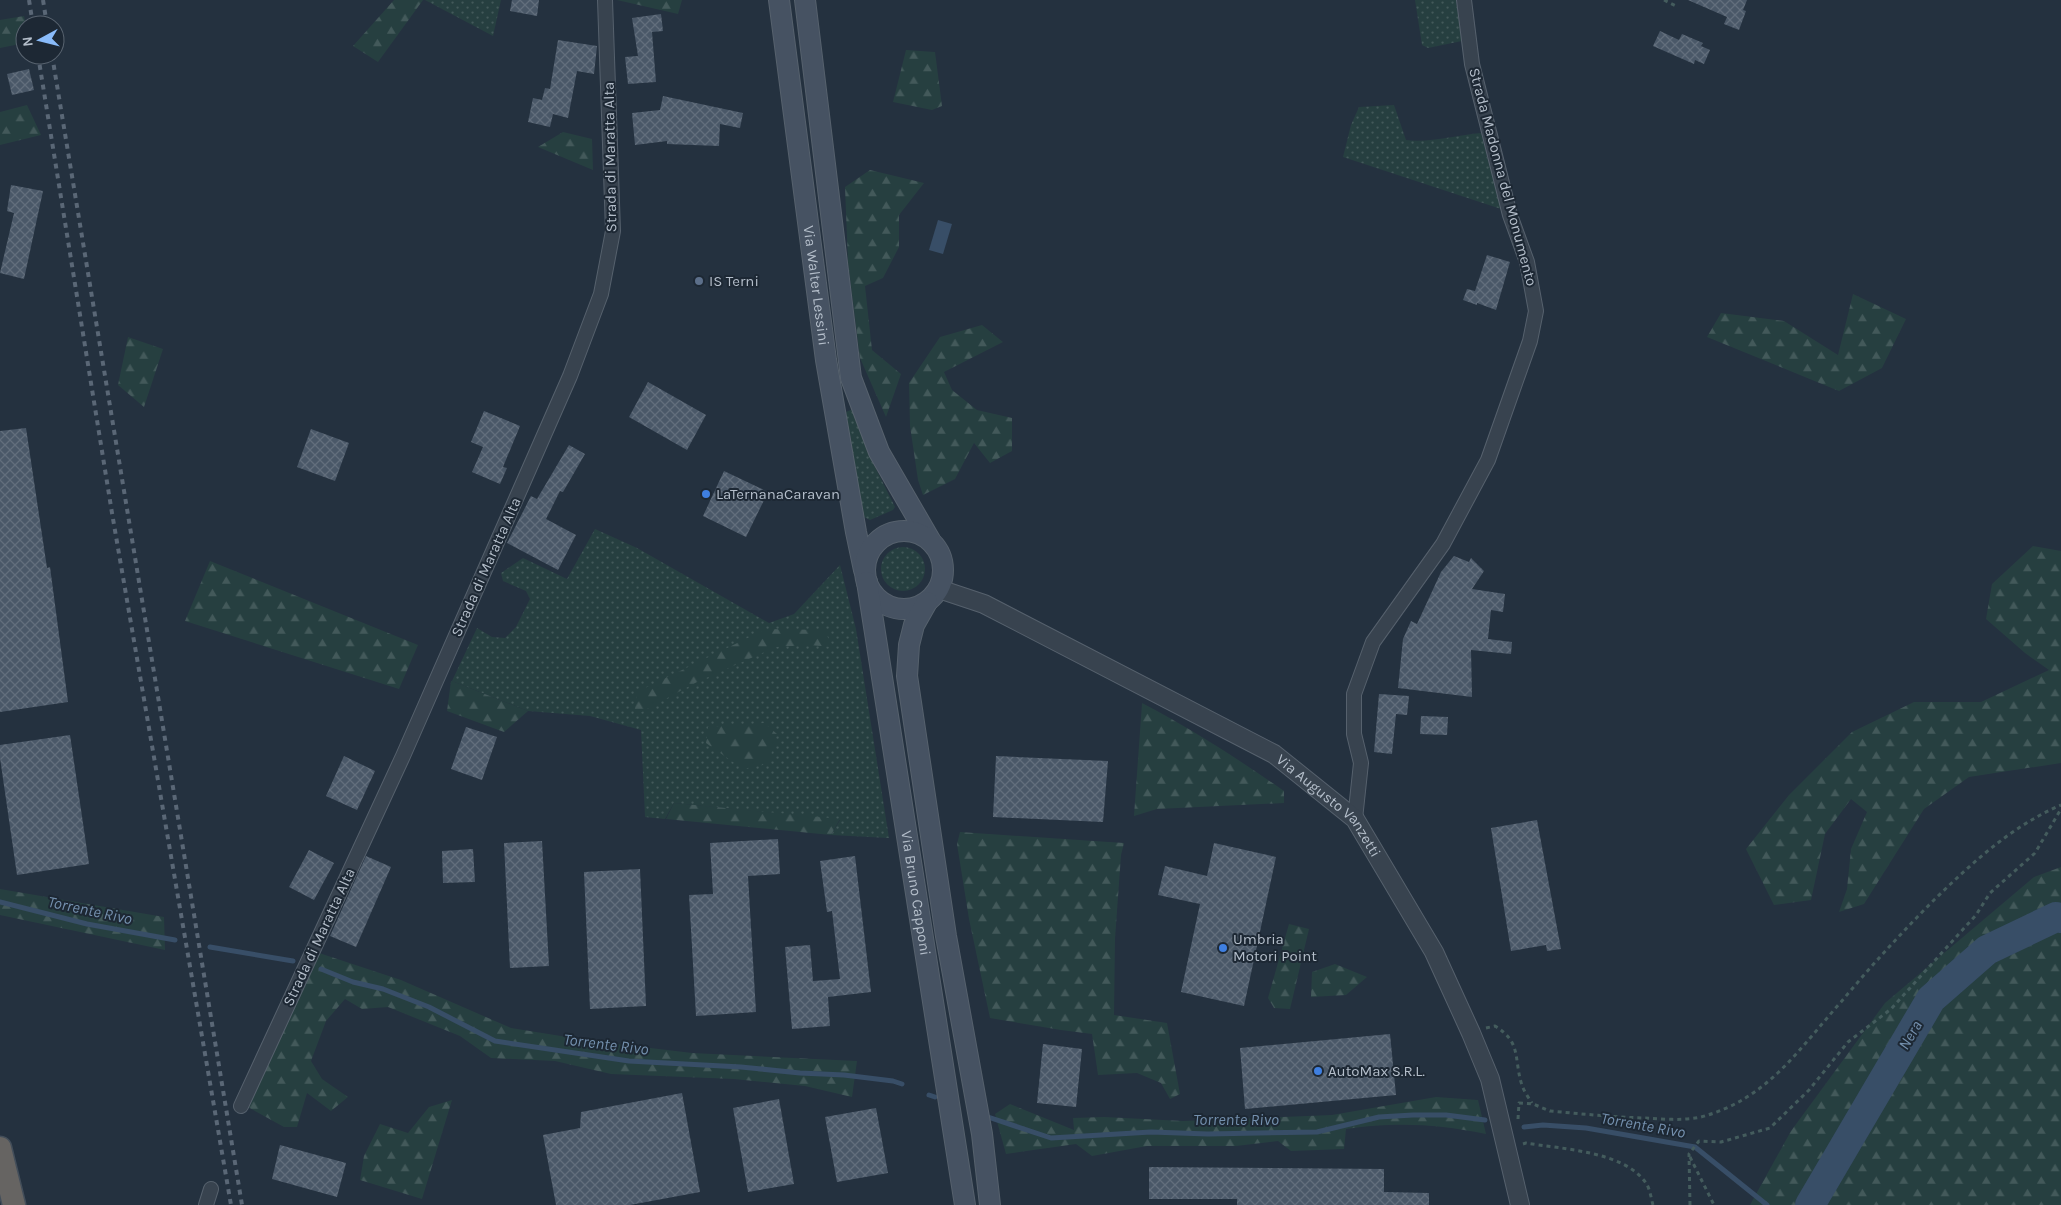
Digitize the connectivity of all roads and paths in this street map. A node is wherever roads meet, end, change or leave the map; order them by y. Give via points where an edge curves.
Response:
1 (605, 0) edge
2 (779, 0) edge
3 (805, 0) edge
4 (1464, 0) edge
5 (1664, 0) edge
6 (1676, 6) dead end
7 (930, 540) junction
8 (865, 576) junction
9 (933, 596) junction
10 (2061, 805) edge
11 (2061, 809) edge
12 (1356, 819) junction
13 (1484, 1028) dead end
14 (1533, 1104) junction
15 (241, 1106) dead end
16 (1518, 1122) dead end
17 (1522, 1138) dead end
18 (0, 1148) edge
19 (1689, 1154) junction
20 (211, 1189) dead end
21 (14, 1205) edge
22 (206, 1205) edge
23 (965, 1205) edge
24 (990, 1205) edge
25 (1520, 1205) edge
26 (1653, 1205) edge
27 (1690, 1205) edge
28 (1714, 1205) edge

1 - 15 street, Strada di Maratta Alta via 613,231 601,294 570,376 411,738
2 - 8 main road, Via Walter Lessini via 826,360
3 - 7 main road, Via Walter Lessini via 851,378 879,452
4 - 12 street, Strada Madonna del Monumento via 1472,64 1510,215 1527,262 1536,311 1530,341 1488,460 1443,544 1373,642 1354,694 1354,734 1361,763
5 - 6 path
7 - 8 main road via 906,530 882,537 866,557
7 - 9 main road via 939,550 943,563 943,576
8 - 9 main road via 872,593 892,608 916,608
8 - 23 main road, Via Bruno Capponi
9 - 12 street, Via Augusto Vanzetti via 984,604 1274,754
9 - 24 main road, Via Bruno Capponi via 914,625 906,676 946,936 982,1134
10 - 14 path via 2037,815 1994,845 1961,874 1895,940 1804,1047 1775,1076 1740,1102 1700,1117 1666,1119 1550,1111
11 - 19 path via 2035,853 1990,893 1976,914 1891,1009 1848,1042 1809,1090 1770,1128 1721,1142 1699,1141
12 - 25 street, Via Augusto Vanzetti via 1434,952 1471,1033 1490,1079
13 - 14 path via 1496,1026 1508,1034 1515,1049 1521,1083
14 - 16 path via 1519,1103
17 - 26 path via 1526,1143 1574,1150 1620,1163 1636,1172 1647,1184
18 - 21 highway
19 - 27 path
19 - 28 path
20 - 22 street

